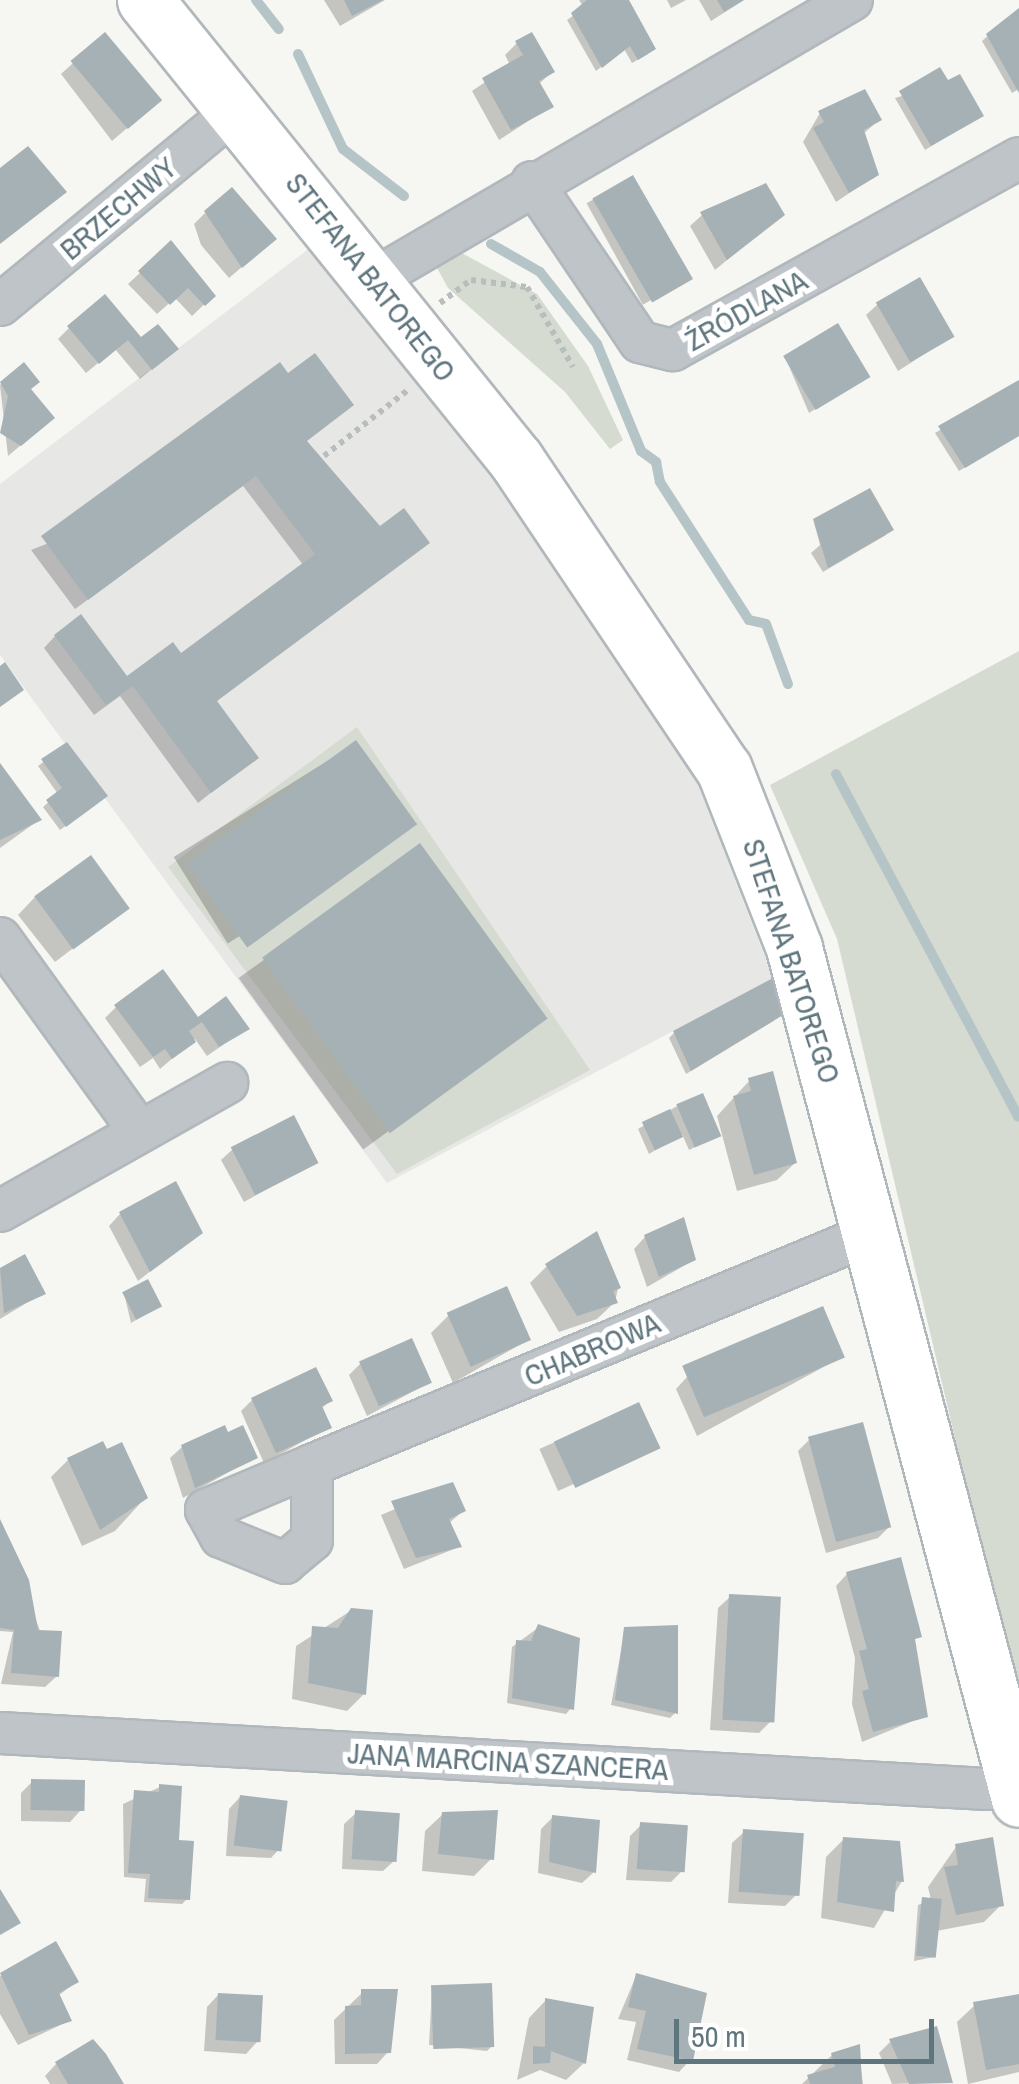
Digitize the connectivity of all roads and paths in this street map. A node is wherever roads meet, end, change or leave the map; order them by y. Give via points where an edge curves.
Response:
1 (145, 0) edge
2 (852, 0) edge
3 (236, 110) junction
4 (1019, 158) edge
5 (532, 182) junction
6 (376, 278) junction
7 (0, 306) edge
8 (427, 346) junction
9 (573, 367) dead end
10 (324, 456) dead end
11 (0, 938) edge
12 (227, 1083) dead end
13 (140, 1132) junction
14 (0, 1210) edge
15 (873, 1232) junction
16 (312, 1465) dead end
17 (0, 1733) edge
18 (1017, 1789) edge

1 - 3 street, STEFANA BATOREGO
2 - 5 street
3 - 6 street, STEFANA BATOREGO
3 - 7 street, BRZECHWY
4 - 5 street, ŹRÓDLANA via 673,350 640,342
5 - 6 street
6 - 8 street, STEFANA BATOREGO
8 - 9 path via 472,280 516,282 535,296
8 - 10 path
8 - 15 street, STEFANA BATOREGO via 573,537 724,769 794,948
11 - 13 street
12 - 13 street
13 - 14 street
15 - 16 street, CHABROWA
15 - 18 street, STEFANA BATOREGO
17 - 18 street, JANA MARCINA SZANCERA

